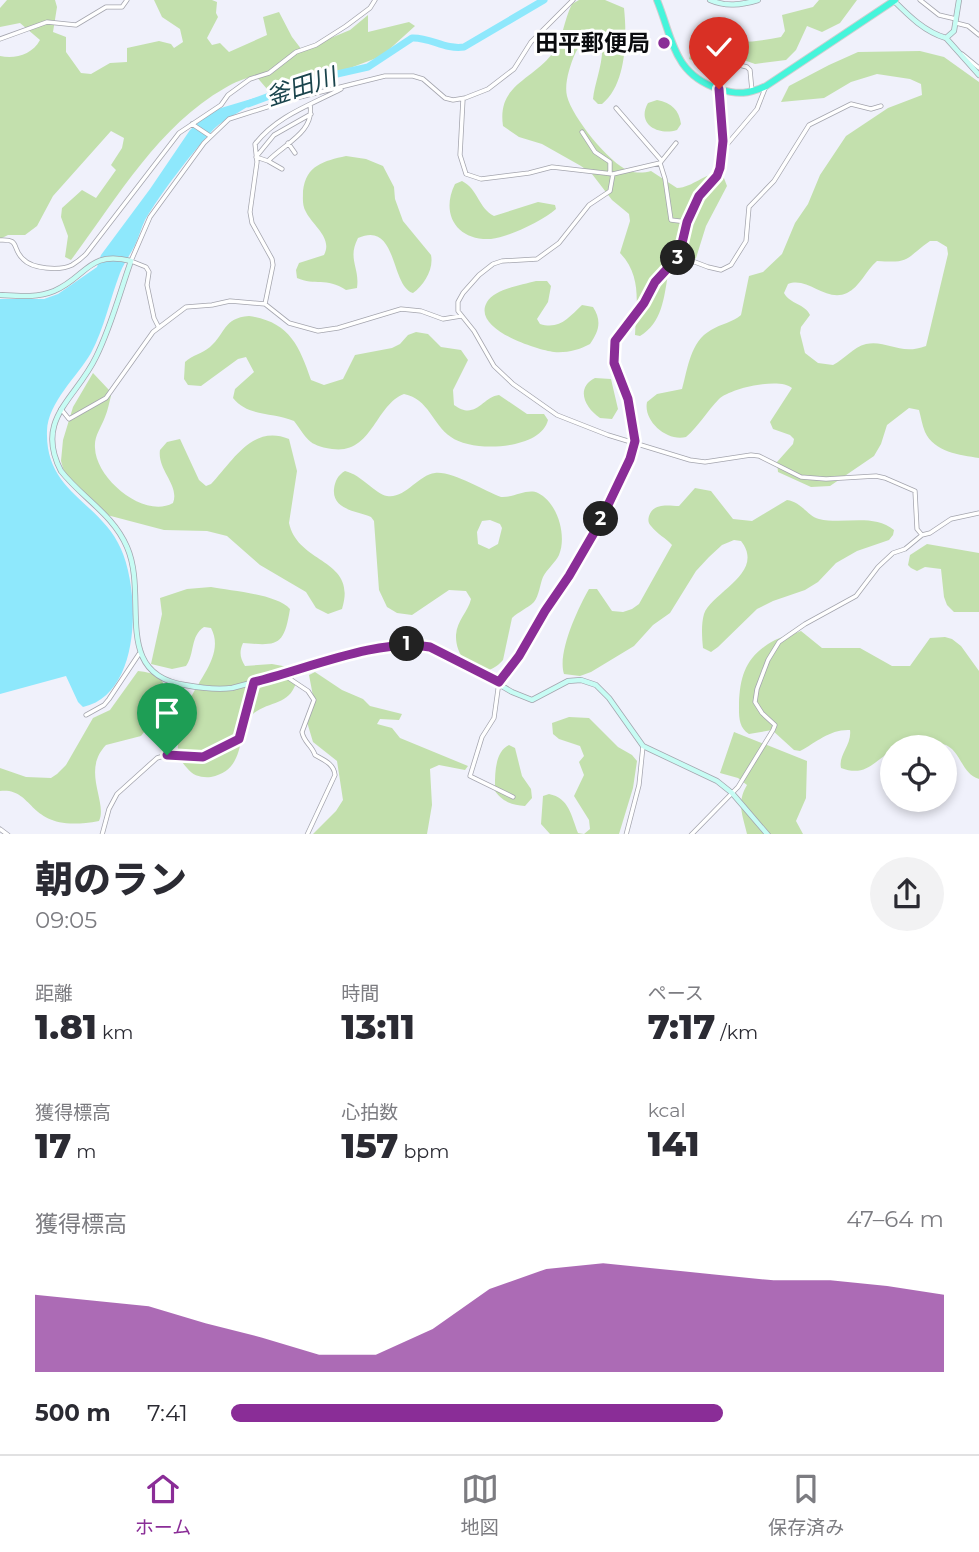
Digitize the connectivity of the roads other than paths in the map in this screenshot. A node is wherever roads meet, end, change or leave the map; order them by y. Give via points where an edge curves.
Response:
1 (127, 0) edge
2 (375, 0) edge
3 (573, 0) edge
4 (657, 0) edge
5 (710, 0) edge
6 (758, 0) edge
7 (894, 0) edge
8 (920, 0) edge
9 (959, 0) edge
10 (956, 21) junction
11 (979, 35) edge
12 (946, 38) junction
13 (0, 39) edge
14 (958, 52) junction
15 (724, 61) dead end
16 (979, 68) edge
17 (979, 75) edge
18 (349, 85) junction
19 (766, 86) junction
20 (719, 89) junction
21 (752, 93) junction
22 (463, 99) junction
23 (310, 105) junction
24 (881, 106) dead end
25 (616, 108) dead end
26 (310, 114) junction
27 (193, 124) junction
28 (582, 132) dead end
29 (210, 136) junction
30 (288, 143) junction
31 (676, 143) dead end
32 (722, 150) junction
33 (295, 153) dead end
34 (256, 157) junction
35 (268, 161) junction
36 (660, 162) junction
37 (282, 169) dead end
38 (612, 174) junction
39 (687, 222) junction
40 (0, 240) edge
41 (86, 254) junction
42 (679, 256) junction
43 (129, 260) junction
44 (88, 266) junction
45 (0, 295) edge
46 (265, 304) junction
47 (461, 316) junction
48 (158, 327) junction
49 (61, 409) junction
50 (635, 441) junction
51 (979, 513) edge
52 (922, 535) junction
53 (139, 654) junction
54 (283, 674) junction
55 (254, 682) junction
56 (499, 682) junction
57 (86, 715) dead end
58 (643, 746) junction
59 (732, 793) junction
60 (513, 797) dead end
61 (102, 834) edge
62 (307, 834) edge
63 (626, 834) edge
64 (692, 834) edge
65 (767, 834) edge

1 - 13 street via 122,7 99,10 76,25 47,22
2 - 27 street via 346,26 296,52 269,73 250,79
3 - 22 street via 531,42 508,74
4 - 20 highway via 685,69
5 - 6 street via 723,5
7 - 12 street via 934,35
7 - 19 highway
8 - 10 street via 939,16
9 - 10 street
10 - 11 street
10 - 12 street
12 - 14 street
14 - 16 street
14 - 17 street
15 - 21 street via 747,66
18 - 22 street via 400,74 423,79 446,98
18 - 23 street
18 - 29 street via 229,119
19 - 21 highway
19 - 32 street via 758,109
20 - 21 highway
20 - 32 street
22 - 38 street via 460,155 466,174 481,179 552,167
23 - 26 street
23 - 34 street via 267,129 255,144
24 - 42 street via 871,109 851,104 808,125 774,181 749,207 746,241 731,265 721,270
25 - 36 street
26 - 30 street via 303,131
26 - 34 street via 274,135
27 - 29 street
27 - 41 street via 178,133
28 - 38 street via 595,152 610,162
29 - 43 street via 150,217
30 - 33 street
30 - 35 street
31 - 36 street
32 - 39 street via 717,176 699,196
34 - 35 street
34 - 46 street via 250,212 273,265
35 - 37 street
36 - 38 street
36 - 39 street via 671,220
38 - 47 street via 610,191 589,205 559,243 537,259 502,261 479,275 458,302
39 - 42 street
40 - 41 street via 15,243 25,262 38,266 70,266
41 - 44 street
42 - 50 street via 655,282 615,341 614,363 628,399
43 - 44 street via 110,257
43 - 48 street via 149,272 147,285
43 - 49 street via 97,355
44 - 45 street via 44,295
46 - 47 street via 289,323 318,331 401,309 443,319
46 - 48 street via 230,301 196,305
47 - 50 street via 500,373 538,404 608,435
48 - 49 street via 106,398 69,419
49 - 53 street via 51,436 56,462 68,480 113,523 131,558
50 - 52 street via 655,451 705,462 759,456 812,479 886,478 915,491
50 - 56 street via 587,546
51 - 52 street via 959,516
52 - 59 street via 886,558 856,596 775,647 755,702 775,725
53 - 55 street via 154,674 169,682 211,689
53 - 57 street via 104,705
54 - 55 street
54 - 56 street via 399,644 430,647
54 - 62 street via 314,700 302,732 304,741 335,771
55 - 61 street via 239,739 203,757 157,758 117,794
56 - 58 street via 532,700 568,681 590,682 602,690
56 - 60 street via 494,718 482,737 470,776
58 - 59 street via 702,773
58 - 63 street
59 - 64 street
59 - 65 street

